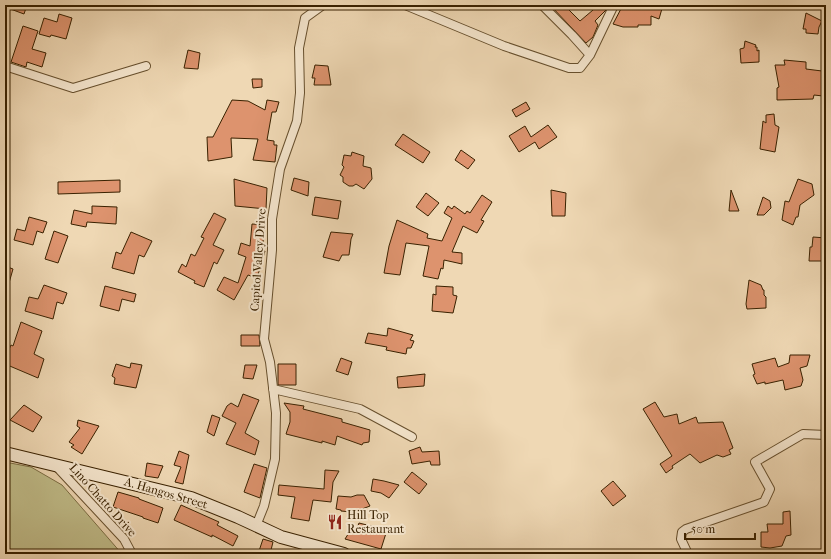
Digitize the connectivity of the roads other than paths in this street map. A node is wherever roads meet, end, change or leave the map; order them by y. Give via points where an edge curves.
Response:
1 (323, 5) edge
2 (405, 5) edge
3 (542, 5) edge
4 (614, 5) edge
5 (590, 55) junction
6 (5, 66) edge
7 (146, 66) dead end
8 (273, 389) junction
9 (826, 435) edge
10 (412, 437) dead end
11 (5, 453) edge
12 (54, 464) junction
13 (256, 526) junction
14 (132, 554) edge
15 (344, 554) edge
16 (688, 554) edge

1 - 8 street, Capitol Valley Drive via 305,18 299,48 300,93 297,121 280,169 272,219 272,250 264,339
2 - 5 street via 504,46 569,68 580,68
3 - 5 street
4 - 5 street
6 - 7 street via 73,88
8 - 10 street via 360,409
8 - 13 street, Capitol Valley Drive via 276,413 275,459 264,506
9 - 16 street via 803,434 756,462 770,489 764,502 686,529 682,532 681,539
11 - 12 street, A. Hangos Street
12 - 13 street, A. Hangos Street via 191,498
12 - 14 street, Lino Chatto Drive via 124,539
13 - 15 street, A. Hangos Street via 293,541

